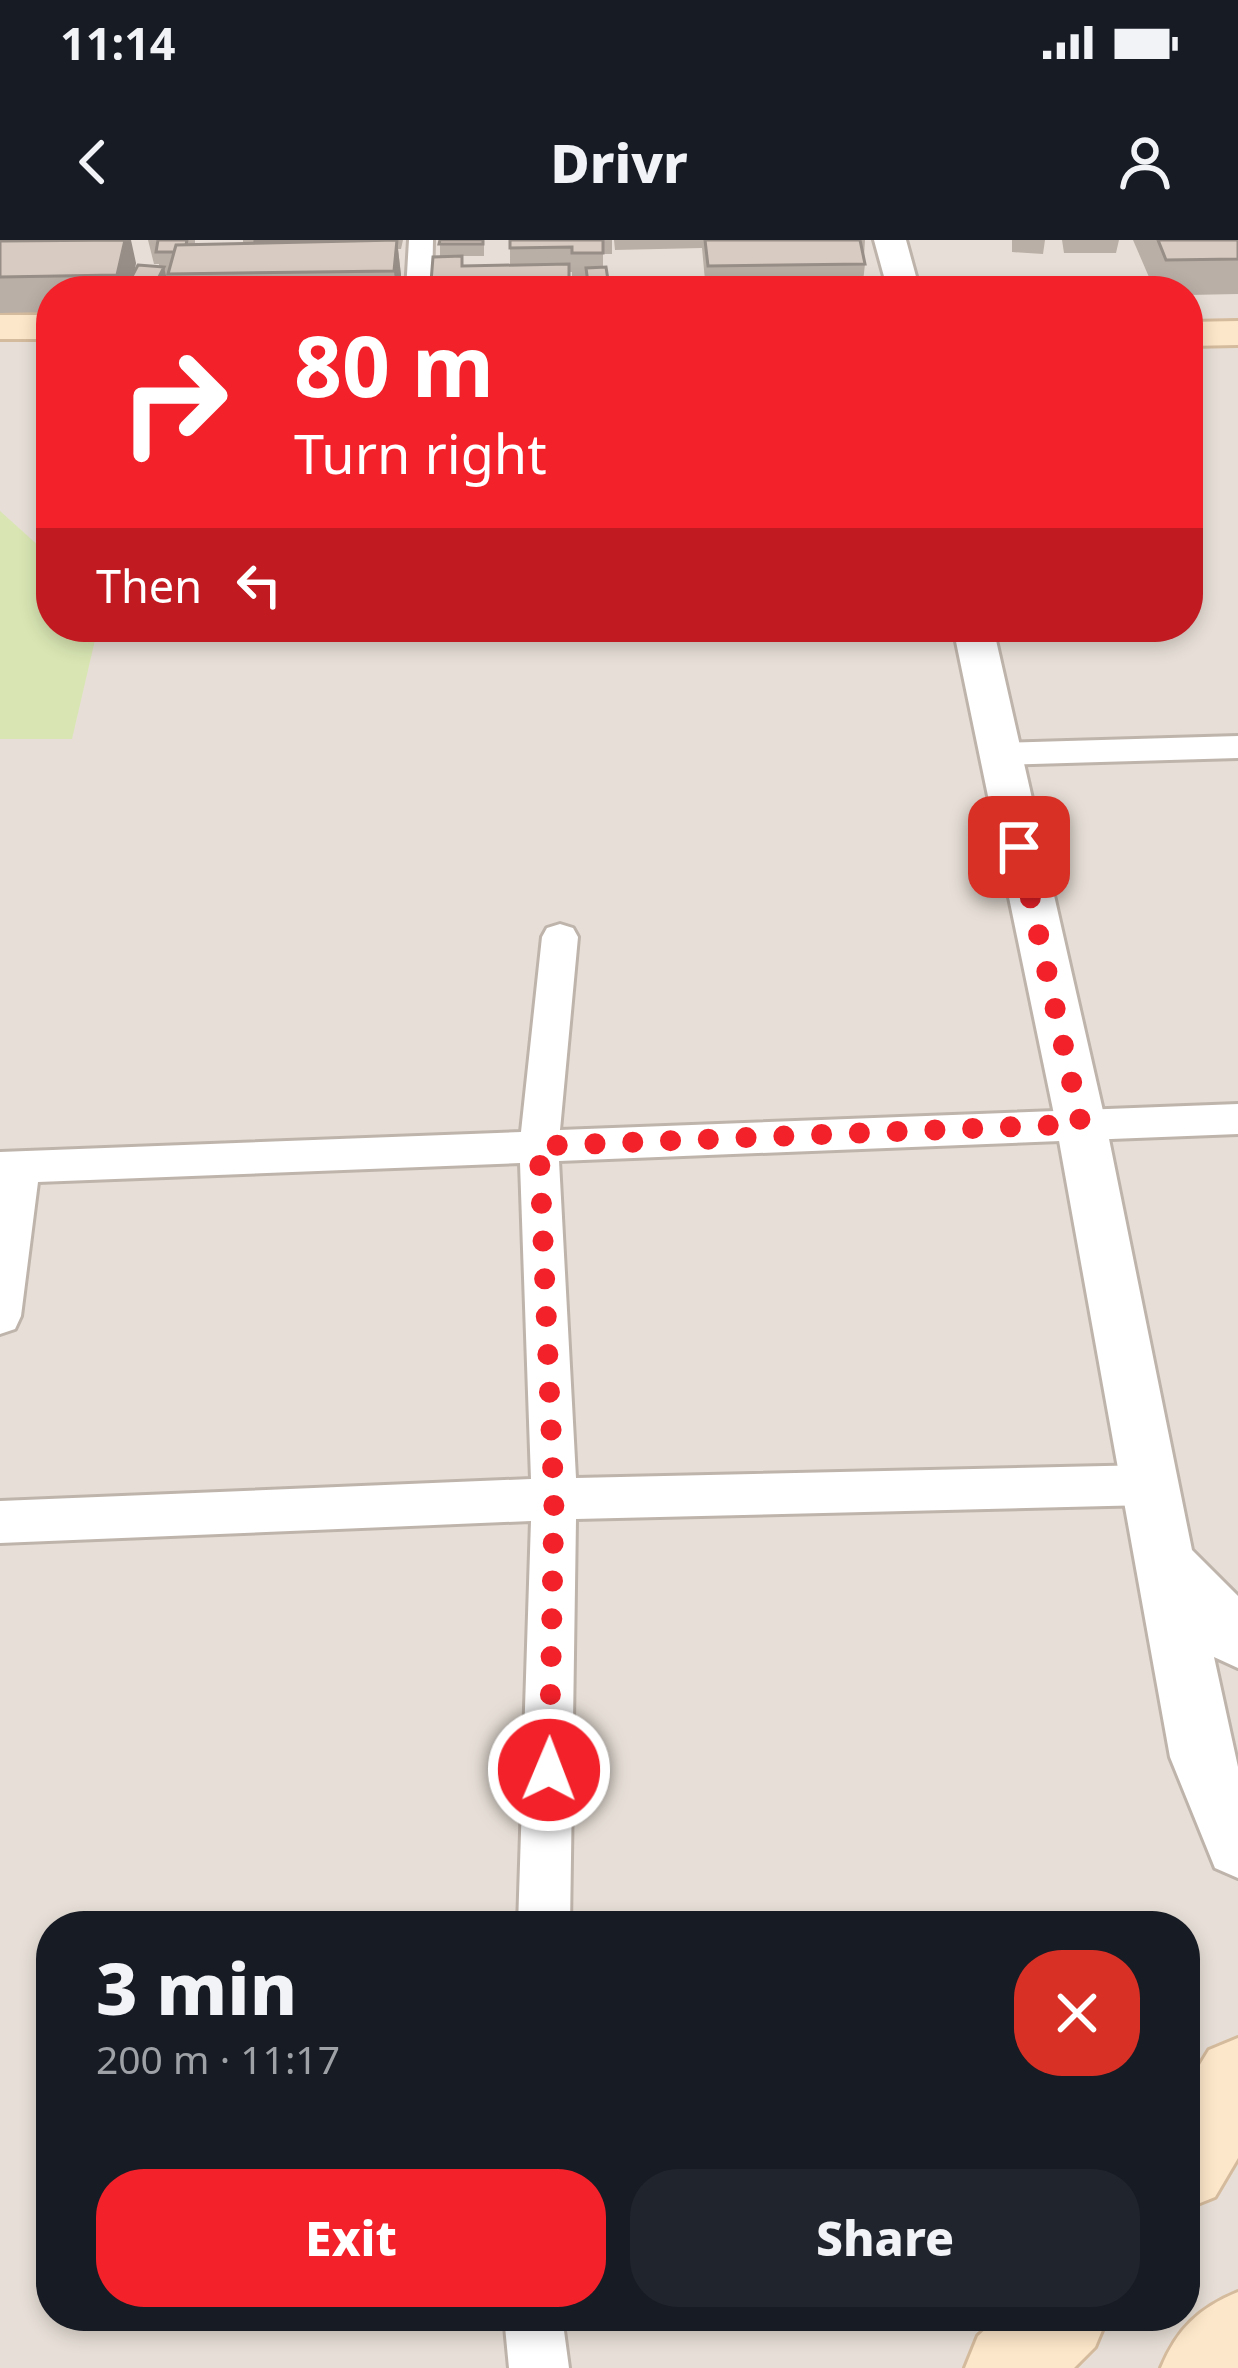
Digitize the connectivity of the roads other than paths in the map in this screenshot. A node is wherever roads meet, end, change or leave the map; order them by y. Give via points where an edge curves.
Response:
1 (421, 240) edge
2 (890, 240) edge
3 (420, 276) edge
4 (900, 276) edge
5 (1238, 308) edge
6 (1203, 309) edge
7 (36, 326) edge
8 (0, 327) edge
9 (1238, 333) edge
10 (1203, 334) edge
11 (36, 349) edge
12 (0, 350) edge
13 (976, 642) edge
14 (1238, 747) edge
15 (998, 754) junction
16 (560, 937) dead end
17 (1238, 1119) edge
18 (1081, 1124) junction
19 (539, 1146) junction
20 (10, 1168) edge
21 (0, 1316) edge
22 (1149, 1485) junction
23 (554, 1499) junction
24 (0, 1522) edge
25 (1168, 1567) junction
26 (1238, 1639) edge
27 (1238, 1845) edge
28 (544, 1911) edge
29 (1238, 2079) edge
30 (1200, 2142) edge
31 (535, 2331) edge
32 (1048, 2331) edge
33 (1238, 2336) edge
34 (539, 2368) edge
35 (1010, 2368) edge
36 (1206, 2368) edge

1 - 3 street
2 - 4 street
5 - 6 main road
7 - 8 main road
9 - 10 main road
11 - 12 main road
13 - 15 street
14 - 15 street
15 - 18 street
16 - 19 street
17 - 18 street
18 - 19 street
18 - 22 street
19 - 20 street
19 - 23 street
20 - 21 street
22 - 23 street
22 - 25 street
23 - 24 street
23 - 28 street
25 - 26 street
25 - 27 street via 1202,1756
29 - 30 main road
31 - 34 street
32 - 35 main road
33 - 36 main road

